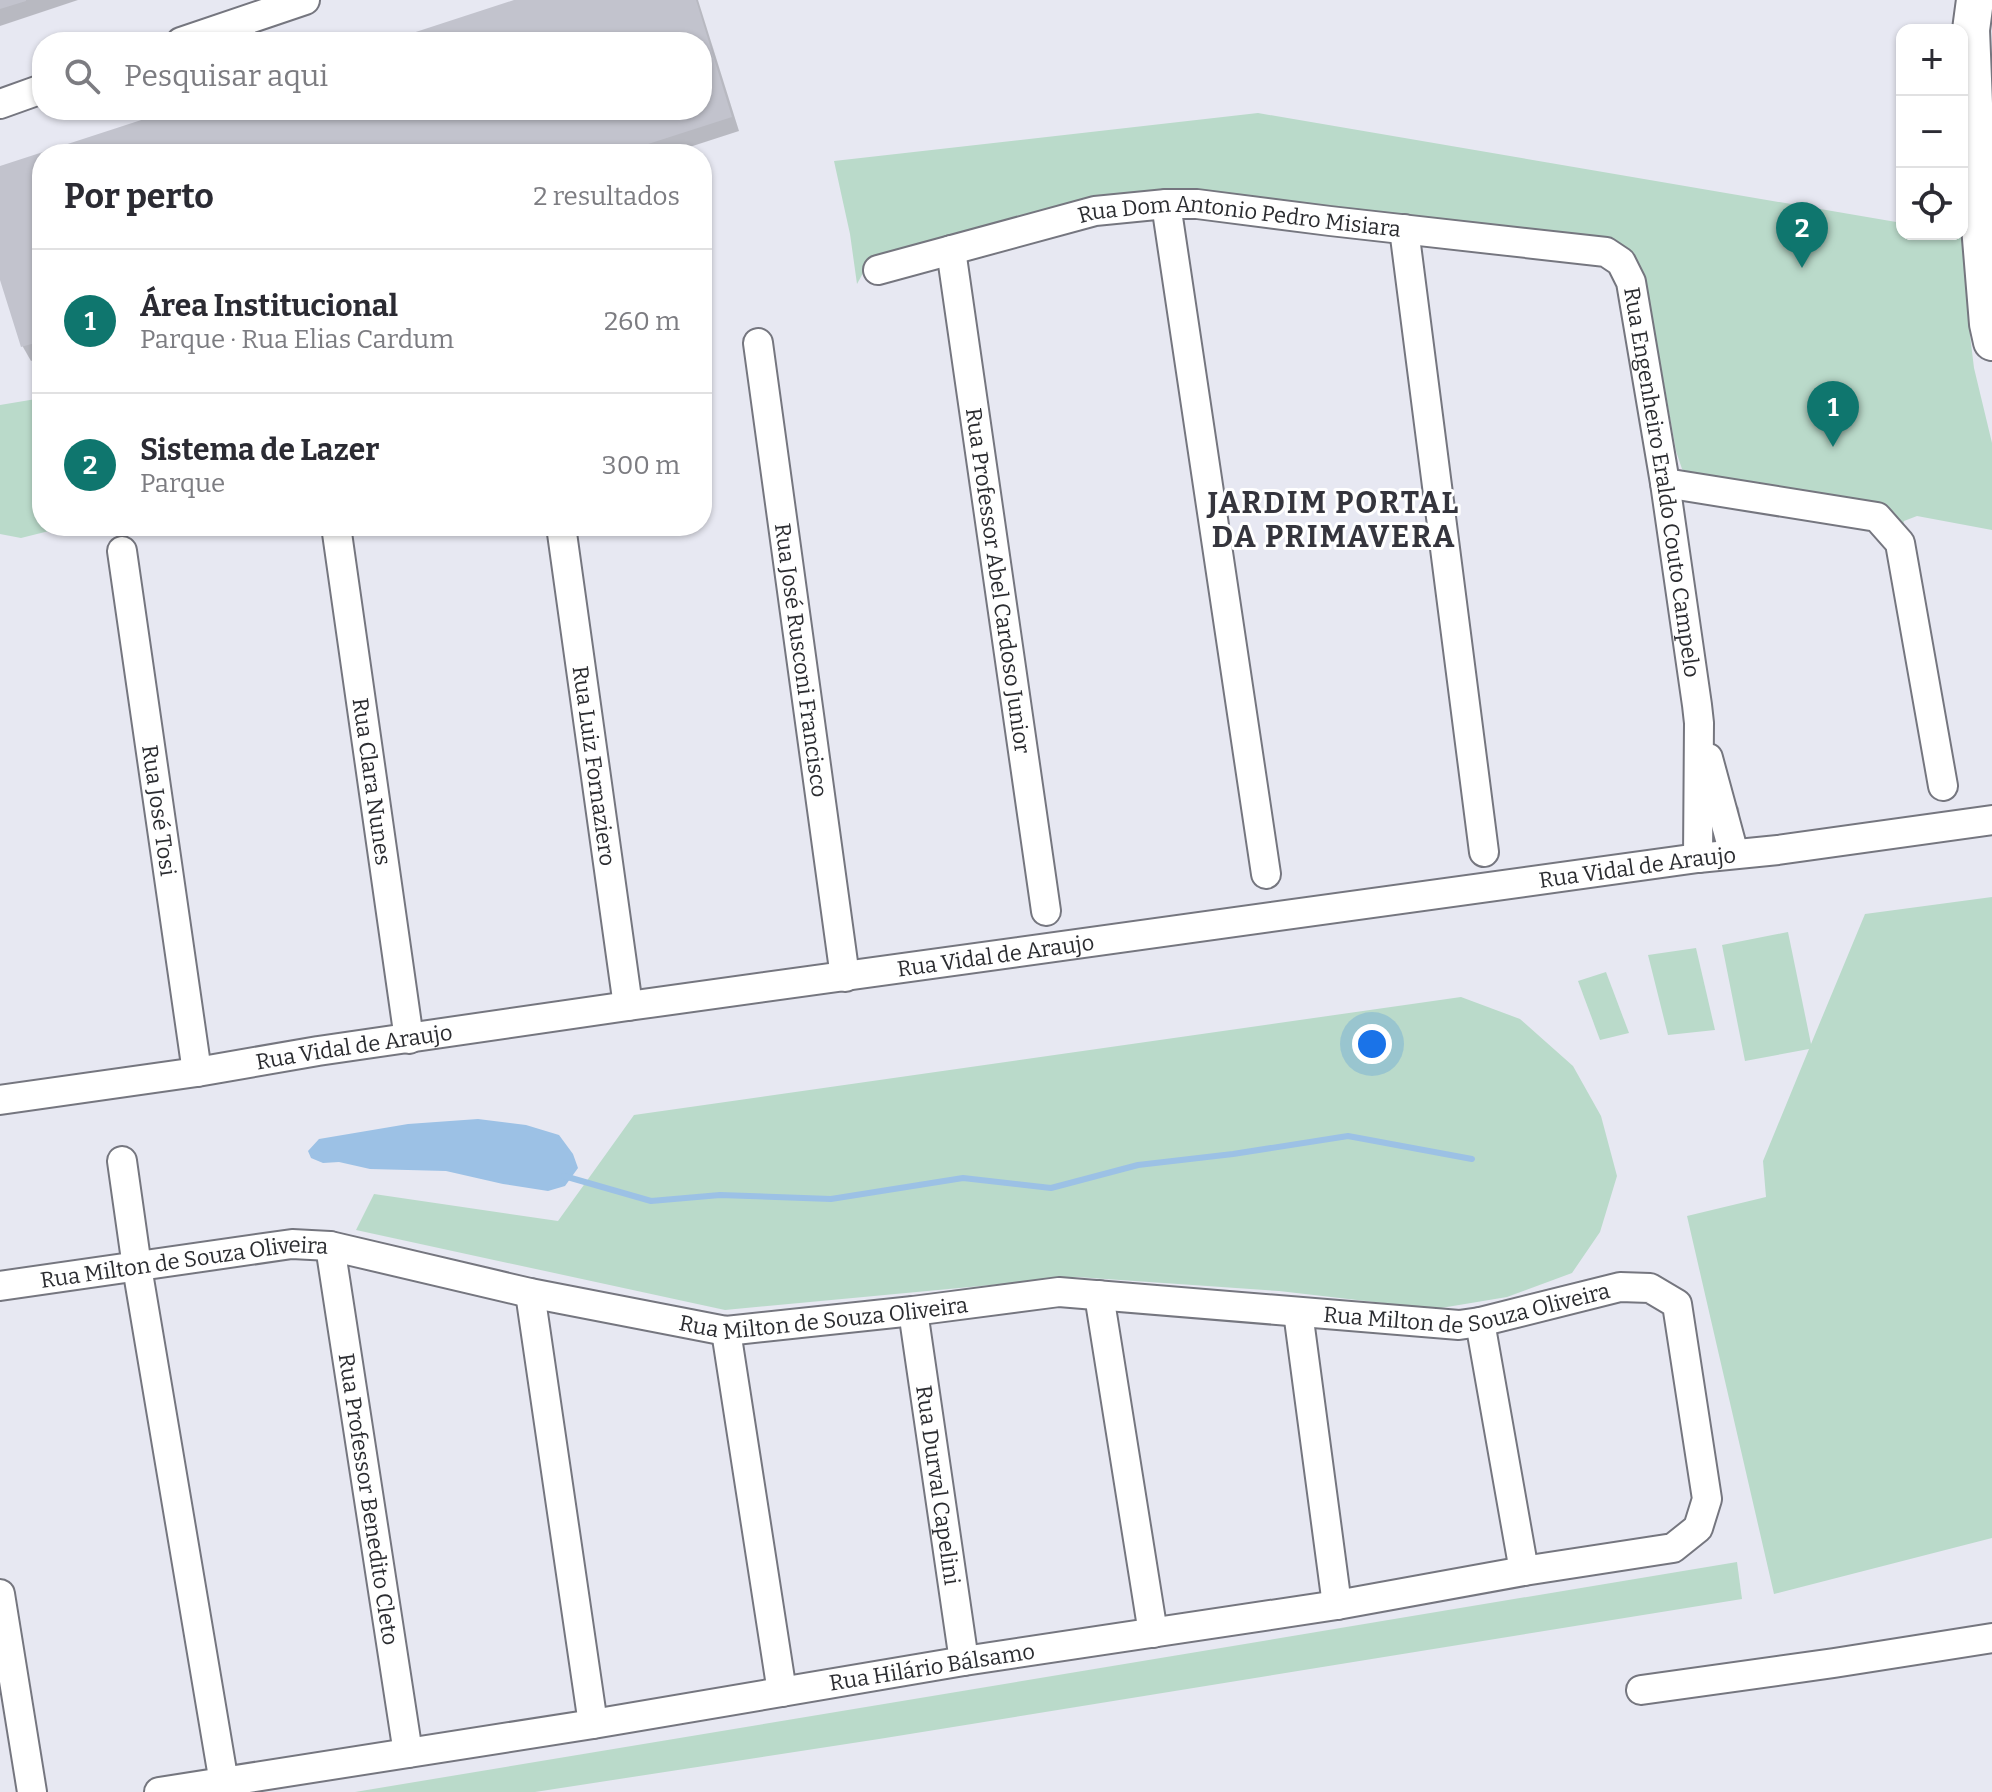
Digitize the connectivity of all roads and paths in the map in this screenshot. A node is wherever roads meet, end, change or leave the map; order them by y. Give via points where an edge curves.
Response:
1 (305, 0) edge
2 (1975, 0) edge
3 (211, 32) edge
4 (32, 93) edge
5 (0, 104) edge
6 (1166, 204) junction
7 (1404, 229) junction
8 (951, 250) junction
9 (1606, 252) joint
10 (878, 270) dead end
11 (1992, 342) edge
12 (758, 343) dead end
13 (1665, 483) junction
14 (337, 536) edge
15 (562, 536) edge
16 (122, 551) dead end
17 (1699, 723) junction
18 (1943, 786) dead end
19 (1992, 820) edge
20 (1484, 852) dead end
21 (1734, 854) junction
22 (1698, 858) junction
23 (1266, 874) dead end
24 (1046, 911) dead end
25 (845, 977) junction
26 (628, 1006) junction
27 (409, 1039) junction
28 (197, 1072) junction
29 (0, 1100) edge
30 (122, 1161) dead end
31 (330, 1246) junction
32 (137, 1267) junction
33 (0, 1286) edge
34 (530, 1293) junction
35 (1099, 1295) junction
36 (913, 1311) junction
37 (1298, 1312) junction
38 (1480, 1322) junction
39 (726, 1331) junction
40 (1698, 1528) joint
41 (1524, 1571) junction
42 (0, 1594) edge
43 (1337, 1605) junction
44 (1153, 1633) junction
45 (1992, 1638) edge
46 (964, 1661) junction
47 (1641, 1690) dead end
48 (782, 1692) junction
49 (593, 1724) junction
50 (408, 1753) junction
51 (224, 1783) junction
52 (32, 1792) edge
53 (159, 1792) edge

1 - 3 street
2 - 11 main road via 1971,30 1978,202
4 - 5 street
6 - 7 street, Rua Dom Antonio Pedro Misiara
6 - 8 street, Rua Dom Antonio Pedro Misiara via 1095,211
6 - 23 street
7 - 9 street, Rua Dom Antonio Pedro Misiara
7 - 20 street
8 - 10 street, Rua Dom Antonio Pedro Misiara
8 - 24 street, Rua Professor Abel Cardoso Junior
9 - 13 street, Rua Engenheiro Eraldo Couto Campelo via 1621,262 1631,282
12 - 25 street, Rua José Rusconi Francisco
13 - 17 street, Rua Engenheiro Eraldo Couto Campelo
13 - 18 street via 1877,517 1900,543
14 - 27 street, Rua Clara Nunes
15 - 26 street, Rua Luiz Fornaziero
16 - 28 street, Rua José Tosi
17 - 21 street, Rua Engenheiro Eraldo Couto Campelo
17 - 22 street, Rua Engenheiro Eraldo Couto Campelo
19 - 21 street, Rua Vidal de Araujo
21 - 22 street, Rua Vidal de Araujo
22 - 25 street, Rua Vidal de Araujo
25 - 26 street, Rua Vidal de Araujo
26 - 27 street, Rua Vidal de Araujo
27 - 28 street, Rua Vidal de Araujo
28 - 29 street, Rua Vidal de Araujo
30 - 32 street
31 - 32 street, Rua Milton de Souza Oliveira via 292,1244
31 - 34 street, Rua Milton de Souza Oliveira
31 - 50 street, Rua Professor Benedito Cleto
32 - 33 street, Rua Milton de Souza Oliveira
32 - 51 street
34 - 39 street, Rua Milton de Souza Oliveira
34 - 49 street
35 - 36 street, Rua Milton de Souza Oliveira via 1059,1292
35 - 37 street, Rua Milton de Souza Oliveira
35 - 44 street
36 - 39 street, Rua Milton de Souza Oliveira
36 - 46 street, Rua Durval Capelini
37 - 38 street, Rua Milton de Souza Oliveira via 1459,1325
37 - 43 street
38 - 40 street, Rua Milton de Souza Oliveira via 1620,1287 1650,1288 1677,1304 1707,1499
38 - 41 street
39 - 48 street
40 - 41 street, Rua Hilário Bálsamo via 1673,1548
41 - 43 street, Rua Hilário Bálsamo
42 - 52 street
43 - 44 street, Rua Hilário Bálsamo
44 - 46 street, Rua Hilário Bálsamo
45 - 47 street
46 - 48 street, Rua Hilário Bálsamo
48 - 49 street, Rua Hilário Bálsamo
49 - 50 street, Rua Hilário Bálsamo
50 - 51 street, Rua Hilário Bálsamo
51 - 53 street, Rua Hilário Bálsamo

